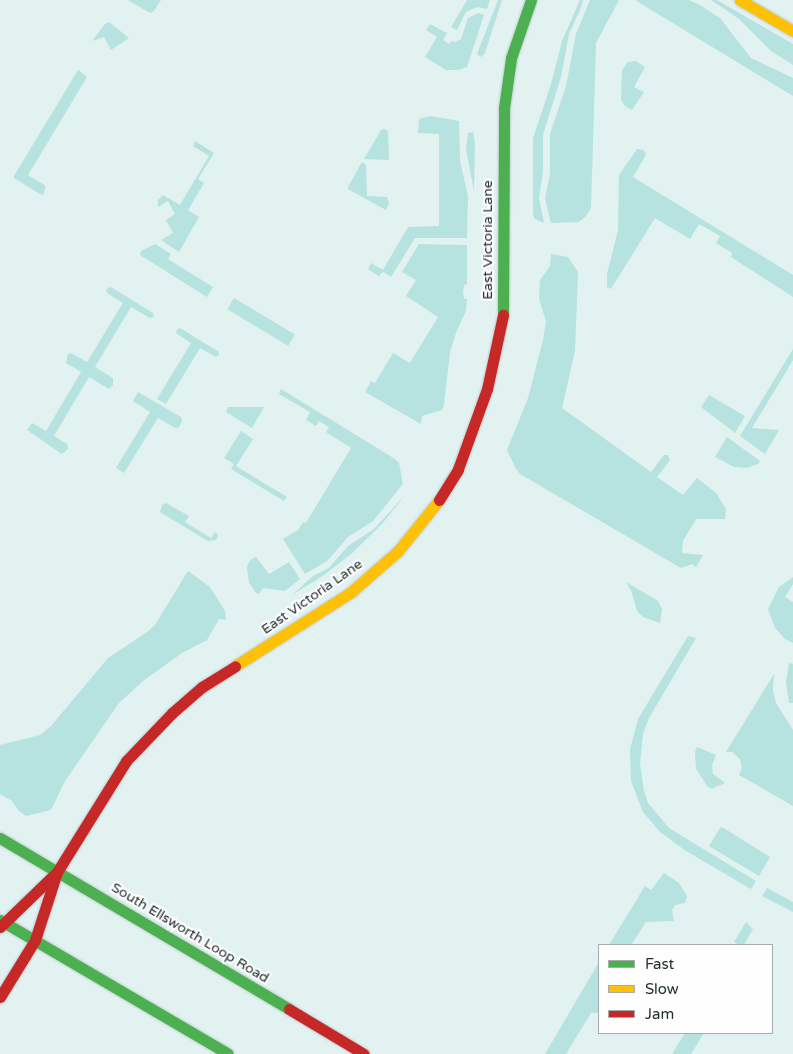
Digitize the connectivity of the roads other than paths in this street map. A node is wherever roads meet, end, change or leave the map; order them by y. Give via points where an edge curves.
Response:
1 (531, 0) edge
2 (740, 0) edge
3 (793, 31) edge
4 (0, 838) edge
5 (57, 872) junction
6 (1, 923) edge
7 (35, 940) junction
8 (0, 997) edge
9 (228, 1054) edge
10 (364, 1054) edge

1 - 5 street, East Victoria Lane via 511,58 504,108 503,313 487,389 458,469 432,511 375,572 351,592 202,687 148,736 126,761
2 - 3 street
4 - 5 street, South Ellsworth Loop Road
5 - 6 street, East Victoria Lane
5 - 7 street, East Victoria Lane
5 - 10 street, South Ellsworth Loop Road
6 - 7 street
7 - 8 street, East Victoria Lane
7 - 9 street

